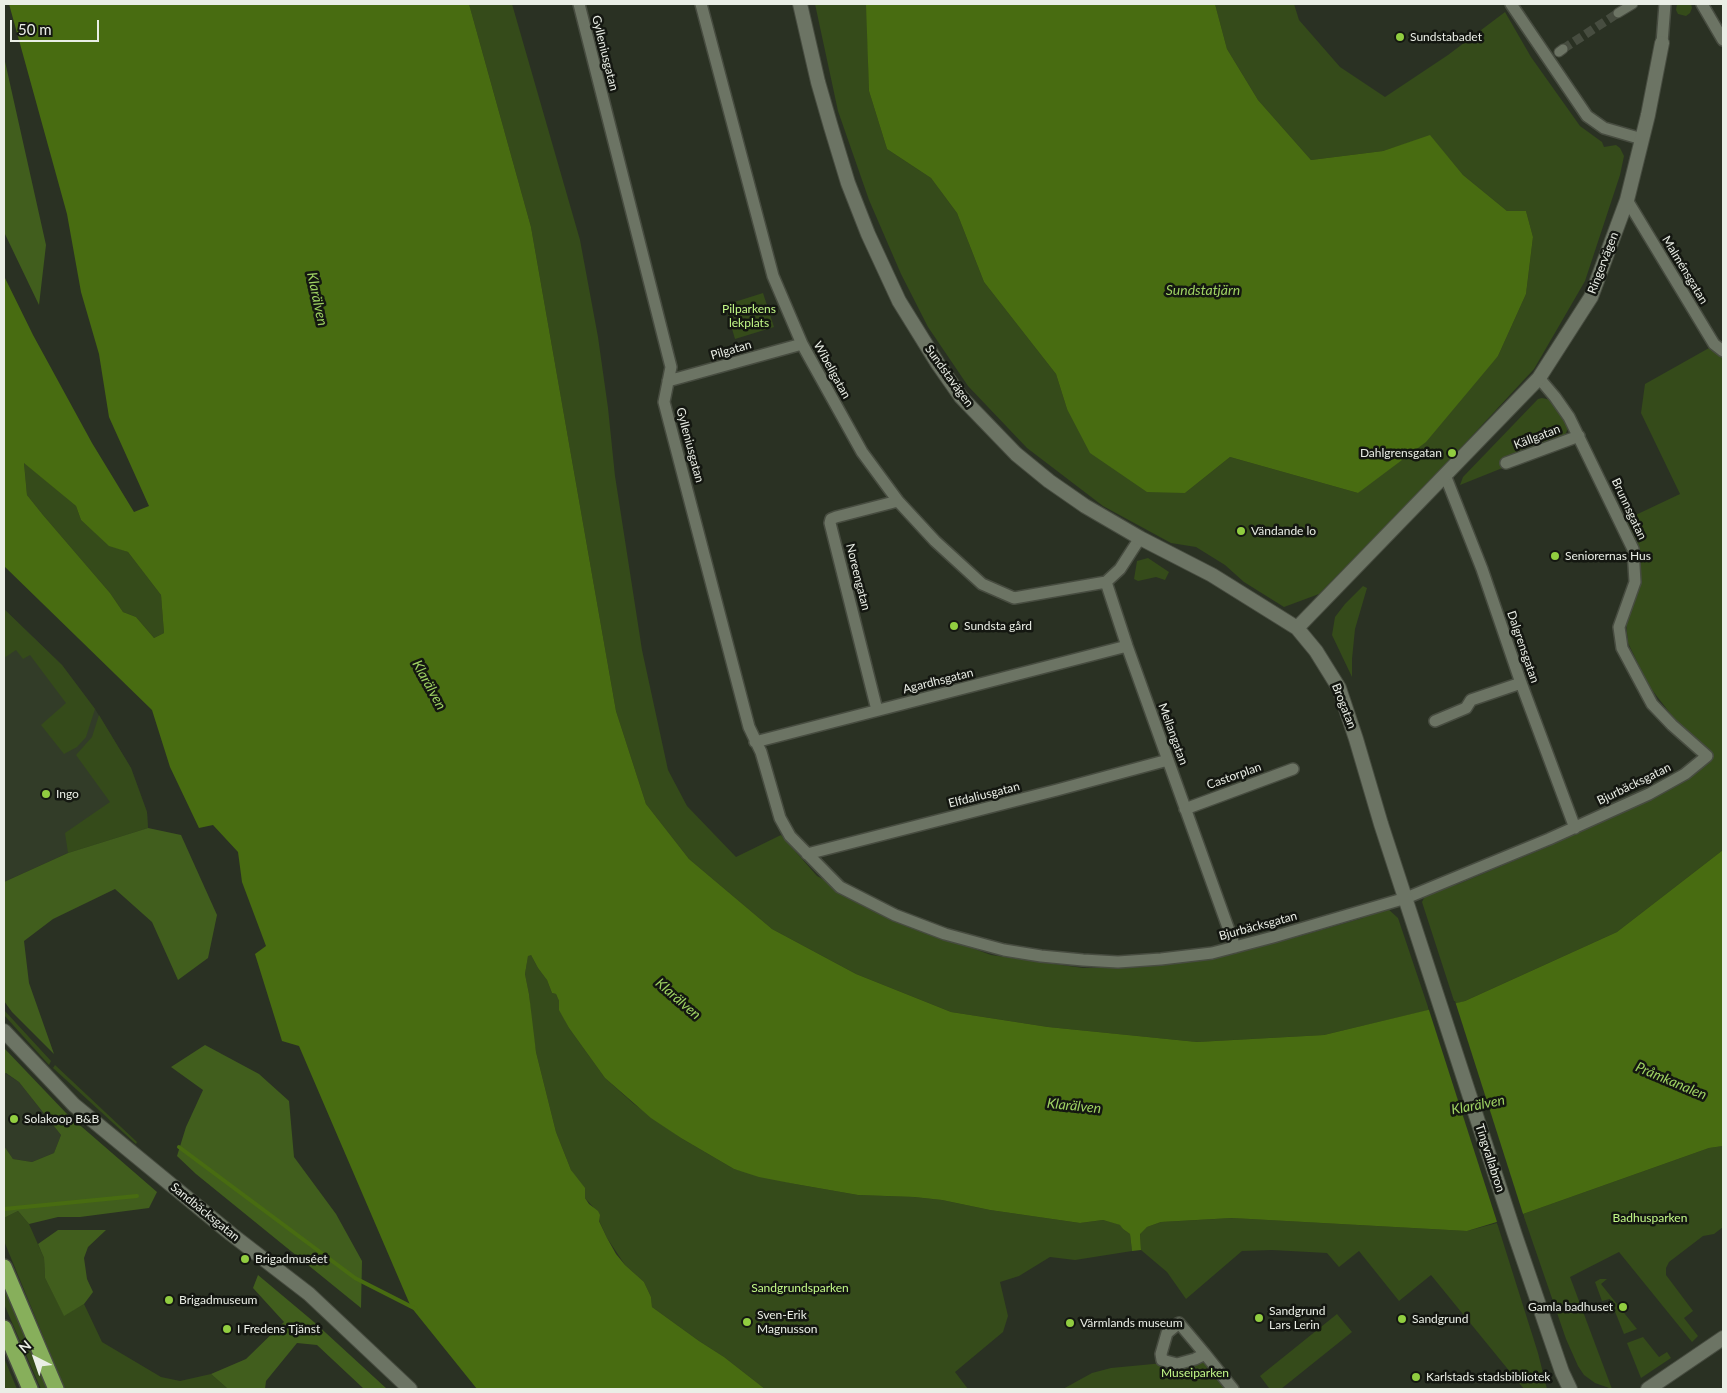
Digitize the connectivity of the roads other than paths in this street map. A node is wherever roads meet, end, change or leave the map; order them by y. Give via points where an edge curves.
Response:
1 (578, 4) edge
2 (701, 4) edge
3 (800, 4) edge
4 (1511, 4) edge
5 (1633, 4) edge
6 (1665, 4) edge
7 (1702, 4) edge
8 (1618, 13) tunnel mouth
9 (1723, 40) edge
10 (1662, 43) joint
11 (1642, 139) junction
12 (1627, 200) junction
13 (802, 344) junction
14 (1723, 351) edge
15 (1539, 378) junction
16 (668, 382) junction
17 (1579, 436) junction
18 (1506, 463) dead end
19 (1445, 475) junction
20 (898, 501) junction
21 (1140, 538) junction
22 (1106, 582) junction
23 (1297, 628) junction
24 (1127, 646) junction
25 (1521, 683) junction
26 (877, 710) junction
27 (1435, 721) dead end
28 (755, 742) junction
29 (1707, 756) joint
30 (1168, 760) junction
31 (1293, 769) dead end
32 (1185, 809) junction
33 (1575, 828) junction
34 (807, 854) junction
35 (1406, 898) junction
36 (1235, 947) junction
37 (1437, 996) joint
38 (4, 1031) edge
39 (4, 1267) edge
40 (4, 1328) edge
41 (1723, 1338) edge
42 (1205, 1354) dead end
43 (30, 1389) edge
44 (56, 1389) edge
45 (410, 1389) edge
46 (1234, 1389) edge
47 (1570, 1389) edge
48 (1648, 1389) edge

1 - 16 street, Gylleniusgatan via 671,367
2 - 13 street, Wibeligatan via 773,276
3 - 21 street, Sundstavägen via 818,82 848,183 899,301 920,335 962,398 1016,454 1085,506
4 - 11 street via 1587,116 1604,128
5 - 8 street
6 - 10 street, Ringervägen
7 - 9 street
10 - 11 street, Ringervägen
11 - 12 street, Ringervägen
12 - 14 street, Malménsgatan via 1714,344
12 - 15 street, Ringervägen via 1590,297
13 - 16 street, Pilgatan
13 - 20 street, Wibeligatan via 860,449
15 - 17 street, Brunnsgatan via 1555,396
15 - 19 street, Ringervägen
16 - 28 street, Gylleniusgatan via 664,402
17 - 18 street, Källgatan
17 - 29 street, Brunnsgatan via 1633,549 1635,582 1619,626 1622,648 1652,704
19 - 23 street
19 - 25 street, Dalgrensgatan
20 - 22 street, Wibeligatan via 982,584 1014,598
20 - 26 street, Noreengatan via 836,517 830,523
21 - 22 street via 1120,569
21 - 23 street, Sundstavägen via 1212,575
22 - 24 street, Mellangatan
23 - 35 street, Brogatan via 1339,688
24 - 26 street, Agardhsgatan
24 - 30 street, Mellangatan
25 - 27 street via 1471,700 1466,708
25 - 33 street, Dalgrensgatan
26 - 28 street, Agardhsgatan
28 - 34 street, Gylleniusgatan via 761,752 780,818 790,836
29 - 33 street, Bjurbäcksgatan via 1663,786
30 - 32 street, Mellangatan
30 - 34 street, Elfdaliusgatan
31 - 32 street, Castorplan
32 - 36 street, Mellangatan
33 - 35 street, Bjurbäcksgatan
34 - 36 street, Bjurbäcksgatan via 840,887 895,915 945,934 1004,950 1118,962 1212,953
35 - 36 street, Bjurbäcksgatan
35 - 37 street, Brogatan
37 - 47 street, Tingvallabron via 1515,1235
38 - 45 street, Sandbäcksgatan via 74,1105 309,1294
39 - 44 highway
40 - 43 highway
41 - 48 street
42 - 46 street

